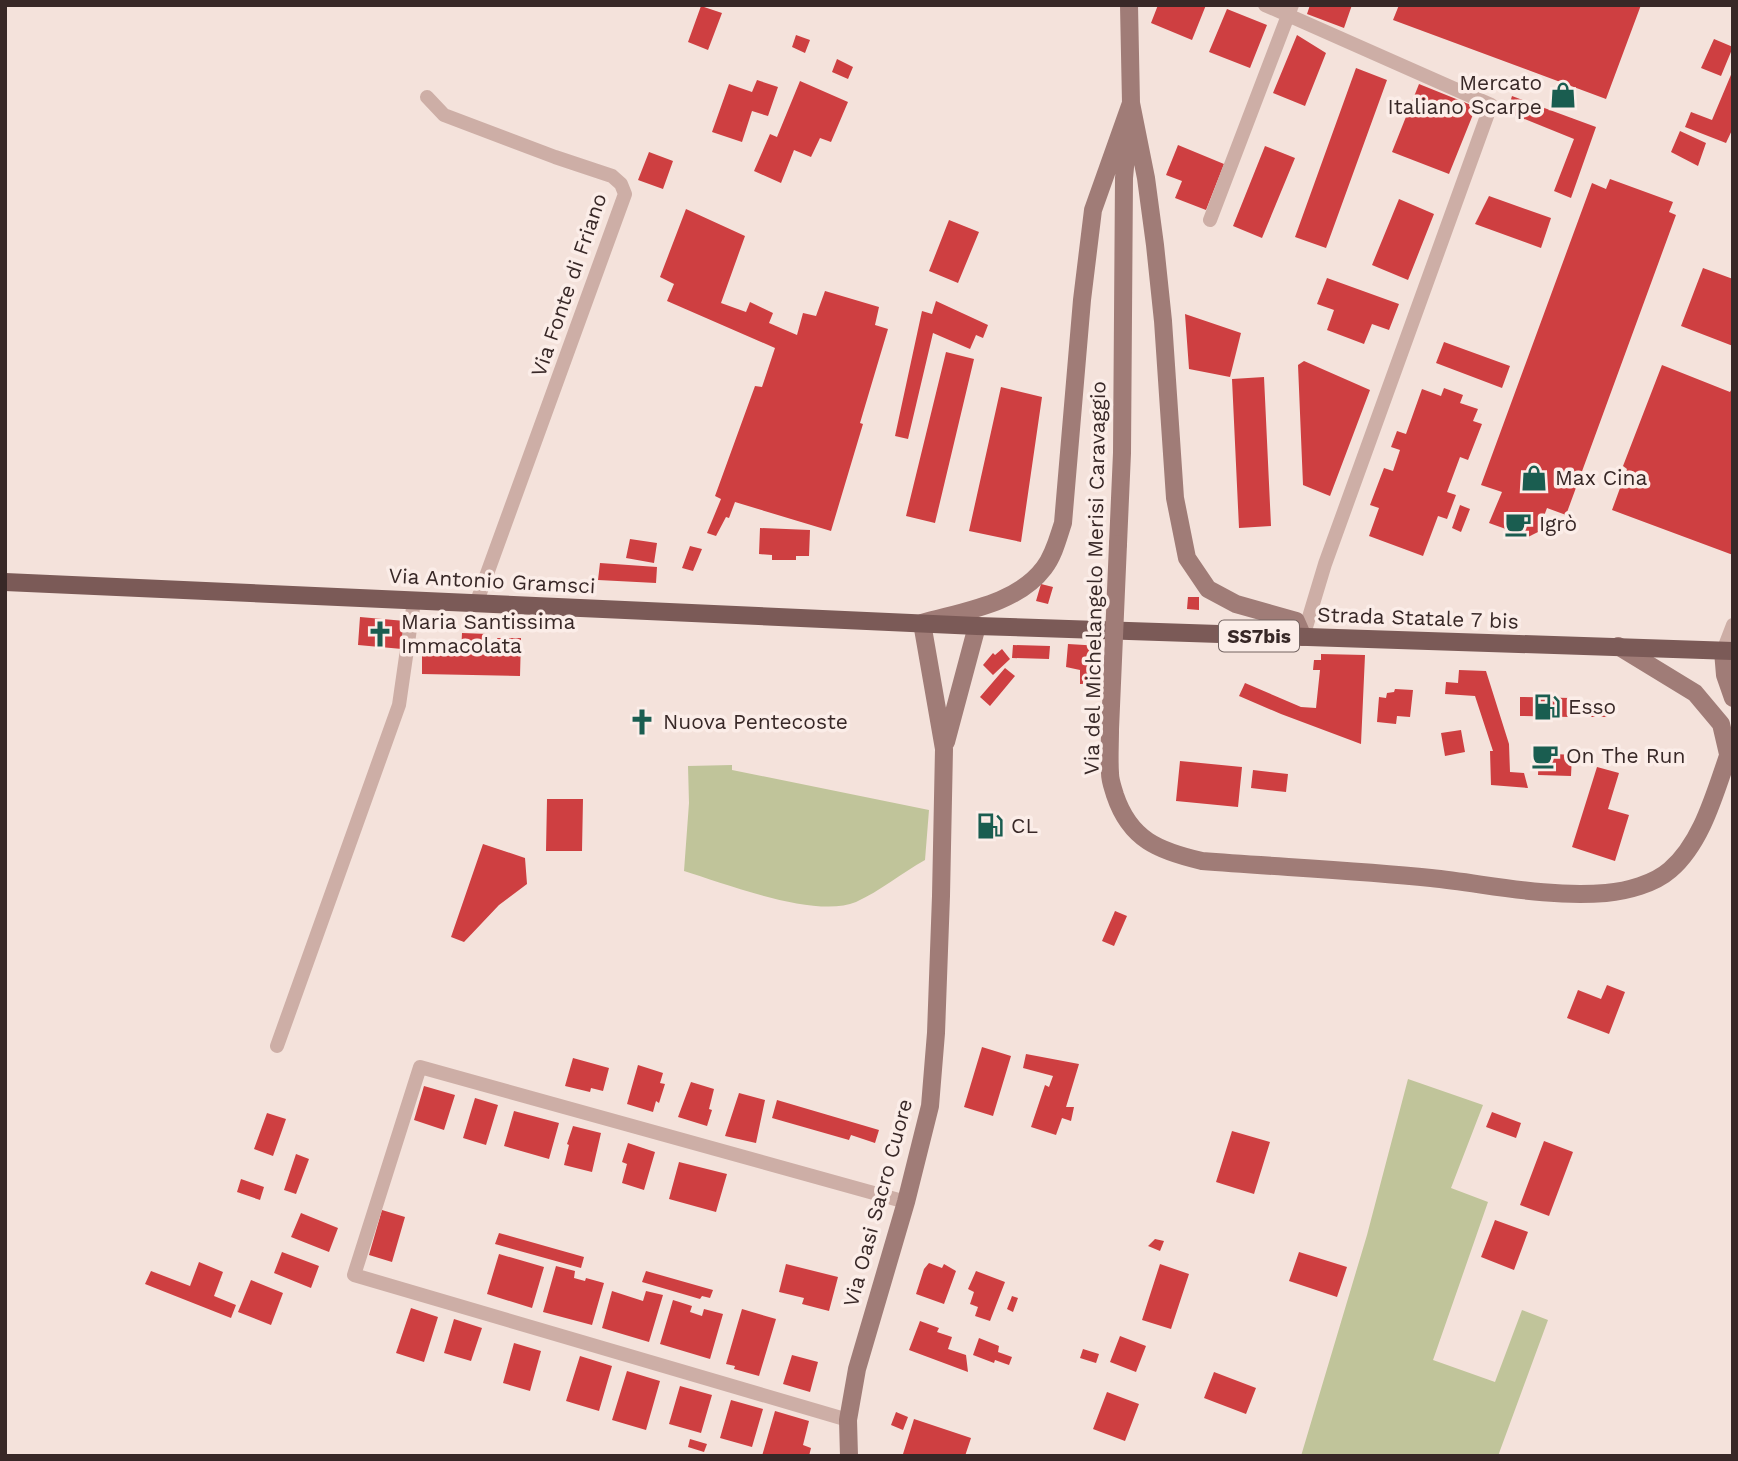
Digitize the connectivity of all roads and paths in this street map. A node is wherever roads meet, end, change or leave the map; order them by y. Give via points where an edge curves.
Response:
1 (1129, 5) edge
2 (1265, 5) edge
3 (1290, 10) edge
4 (426, 97) dead end
5 (1131, 103) junction
6 (1210, 220) dead end
7 (5, 582) edge
8 (414, 601) junction
9 (476, 604) junction
10 (922, 623) junction
11 (1733, 625) edge
12 (977, 626) junction
13 (1303, 637) junction
14 (1618, 646) junction
15 (1728, 651) edge
16 (1733, 698) edge
17 (1731, 748) edge
18 (944, 749) junction
19 (276, 1046) dead end
20 (906, 1202) junction
21 (848, 1420) junction
22 (849, 1456) edge

1 - 5 street, Via del Michelangelo Merisi Caravaggio
2 - 3 street
3 - 6 street
3 - 13 street via 1491,106 1325,564
4 - 9 street, Via Fonte di Friano via 444,116 612,176 625,194
5 - 10 street via 1093,210 1063,523 1056,546 1045,568 1025,587 992,603
5 - 13 street via 1155,246 1175,498 1187,558 1208,589 1236,604 1296,621
5 - 17 street, Via del Michelangelo Merisi Caravaggio, bridge via 1124,178 1122,453 1110,729 1110,776 1130,827 1173,855 1202,861 1430,878 1536,892 1605,893 1636,888 1668,872 1688,851
7 - 8 main road, Via Antonio Gramsci / SS7bis
8 - 9 main road, Via Antonio Gramsci / SS7bis
8 - 19 street via 400,705
9 - 10 main road, Via Antonio Gramsci / SS7bis
10 - 12 main road, Via Antonio Gramsci / SS7bis
10 - 18 street, Via Oasi Sacro Cuore
11 - 15 street
12 - 13 main road, Strada Statale 7 bis / SS7bis
12 - 18 street, Via Oasi Sacro Cuore
13 - 14 main road, Strada Statale 7 bis / SS7bis
14 - 15 main road, Strada Statale 7 bis / SS7bis
14 - 17 street via 1695,693 1721,724
15 - 16 street via 1725,675
18 - 20 street, Via Oasi Sacro Cuore via 942,896 930,1105
20 - 21 street, Via Oasi Sacro Cuore via 857,1369
20 - 21 street via 420,1067 354,1275
21 - 22 street, Via Oasi Sacro Cuore

